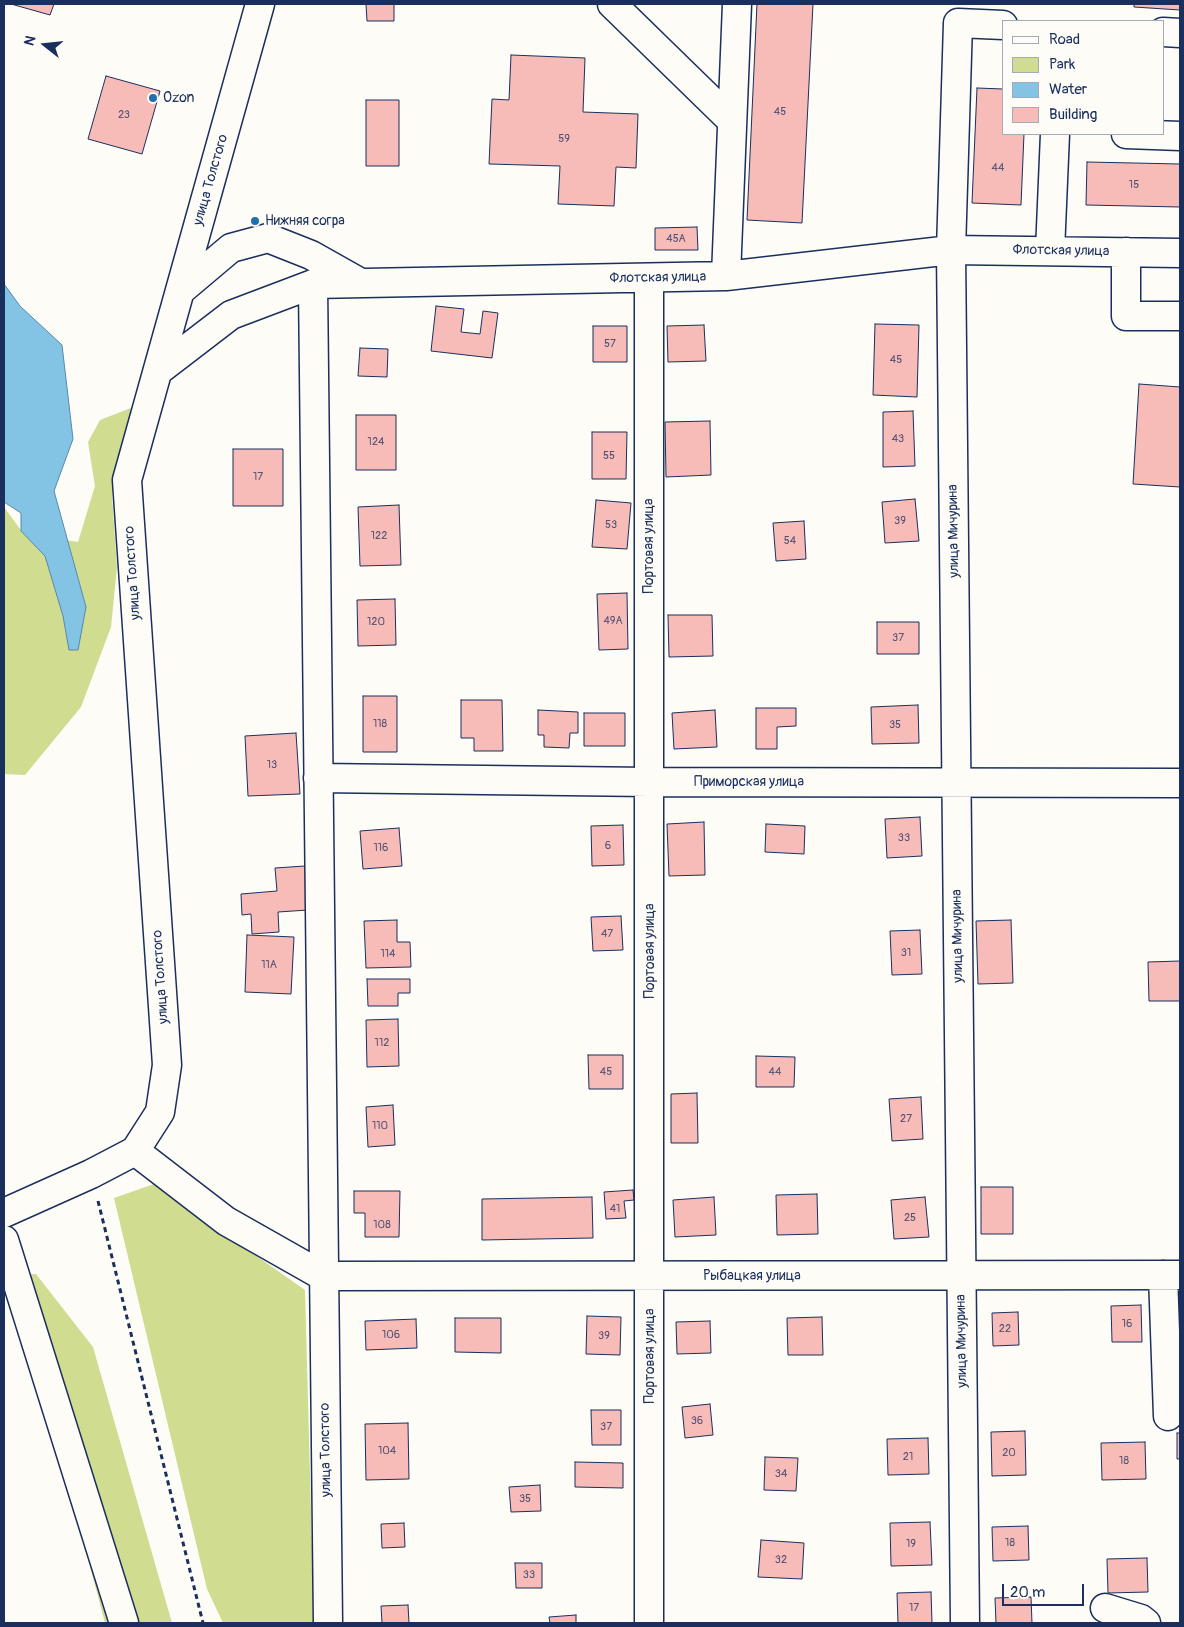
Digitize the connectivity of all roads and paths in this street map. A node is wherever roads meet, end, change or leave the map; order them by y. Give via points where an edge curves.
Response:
1 (260, 4) edge
2 (612, 4) edge
3 (737, 4) edge
4 (958, 14) edge
5 (1002, 25) edge
6 (1164, 32) edge
7 (1180, 33) edge
8 (732, 121) junction
9 (1054, 135) edge
10 (1153, 135) edge
11 (1180, 136) edge
12 (951, 250) junction
13 (1050, 251) junction
14 (1126, 252) junction
15 (1180, 253) edge
16 (726, 276) junction
17 (649, 279) junction
18 (360, 283) junction
19 (313, 284) junction
20 (180, 291) junction
21 (1180, 316) edge
22 (158, 371) junction
23 (318, 778) junction
24 (650, 782) junction
25 (957, 783) junction
26 (1180, 783) edge
27 (135, 1151) junction
28 (91, 1174) junction
29 (4, 1213) edge
30 (4, 1240) edge
31 (1172, 1275) edge
32 (323, 1276) junction
33 (650, 1276) junction
34 (962, 1276) junction
35 (1168, 1416) dead end
36 (1105, 1608) dead end
37 (124, 1623) edge
38 (203, 1623) edge
39 (328, 1623) edge
40 (649, 1623) edge
41 (965, 1623) edge
42 (1146, 1623) edge

1 - 20 street, улица Толстого
2 - 8 street
3 - 8 street
4 - 5 street
4 - 12 street, улица Мичурина
6 - 7 street
8 - 16 street
9 - 13 street
10 - 11 street
12 - 13 street, Флотская улица
12 - 16 street, Флотская улица
12 - 25 street, улица Мичурина
13 - 14 street, Флотская улица
14 - 15 street, Флотская улица
14 - 21 street via 1126,316
16 - 17 street, Флотская улица
17 - 18 street, Флотская улица
17 - 24 street, Портовая улица
18 - 19 street, Флотская улица
18 - 20 street via 311,255 268,238 231,248
19 - 22 street, Флотская улица via 231,315
19 - 23 street, улица Толстого
20 - 22 street, улица Толстого
22 - 27 street, улица Толстого via 127,480 167,1065 160,1112
23 - 24 street, Приморская улица
23 - 32 street, улица Толстого
24 - 25 street, Приморская улица
24 - 33 street, Портовая улица
25 - 26 street, Приморская улица
25 - 34 street, улица Мичурина
27 - 28 street, улица Толстого
27 - 32 street via 226,1221
28 - 29 street, улица Толстого
28 - 38 path
30 - 37 street
31 - 34 street, Рыбацкая улица
31 - 35 street
32 - 33 street, Рыбацкая улица
32 - 39 street, улица Толстого
33 - 34 street, Рыбацкая улица
33 - 40 street, Портовая улица
34 - 41 street, улица Мичурина
36 - 42 street

